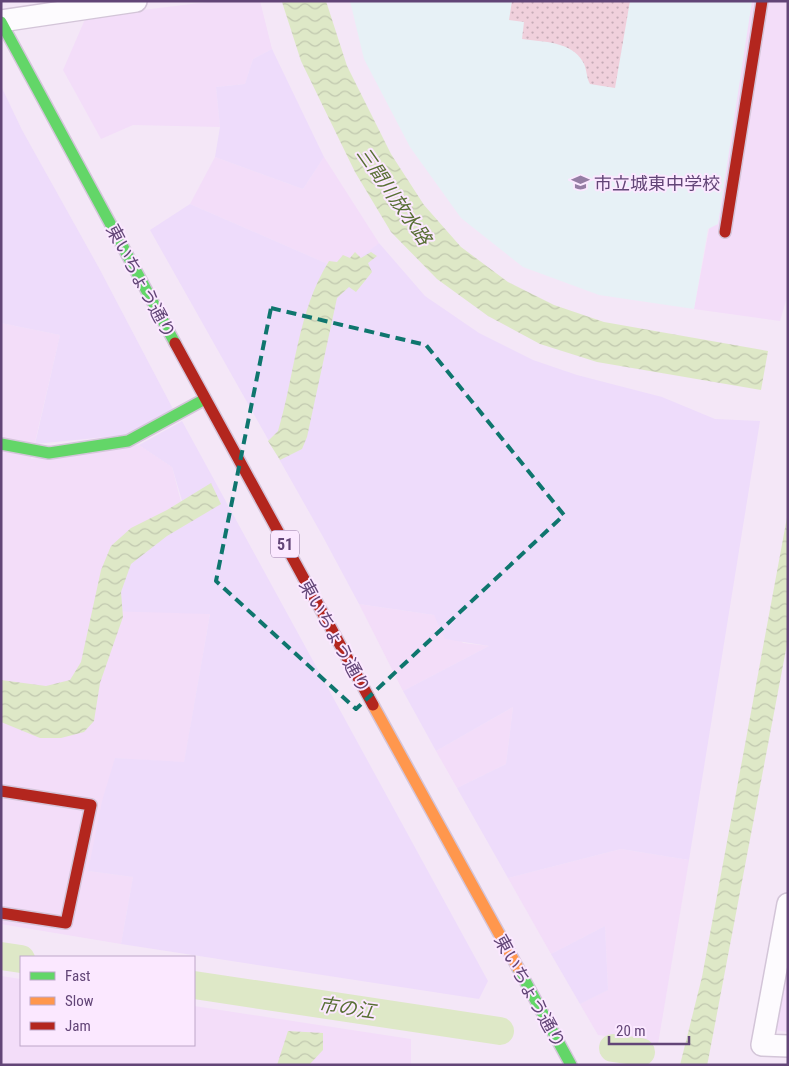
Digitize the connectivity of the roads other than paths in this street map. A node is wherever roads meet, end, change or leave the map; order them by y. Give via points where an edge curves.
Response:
1 (136, 1) edge
2 (762, 1) edge
3 (1, 21) edge
4 (725, 232) dead end
5 (205, 399) junction
6 (1, 444) edge
7 (1, 791) edge
8 (788, 904) edge
9 (1, 913) edge
10 (788, 1046) edge
11 (571, 1065) edge

1 - 3 street
2 - 4 main road
3 - 5 main road, 東いちょう通り / 51
5 - 6 main road via 128,441 49,453
5 - 11 main road, 東いちょう通り / 51
7 - 9 main road via 92,805 66,923
8 - 10 street via 762,1044

